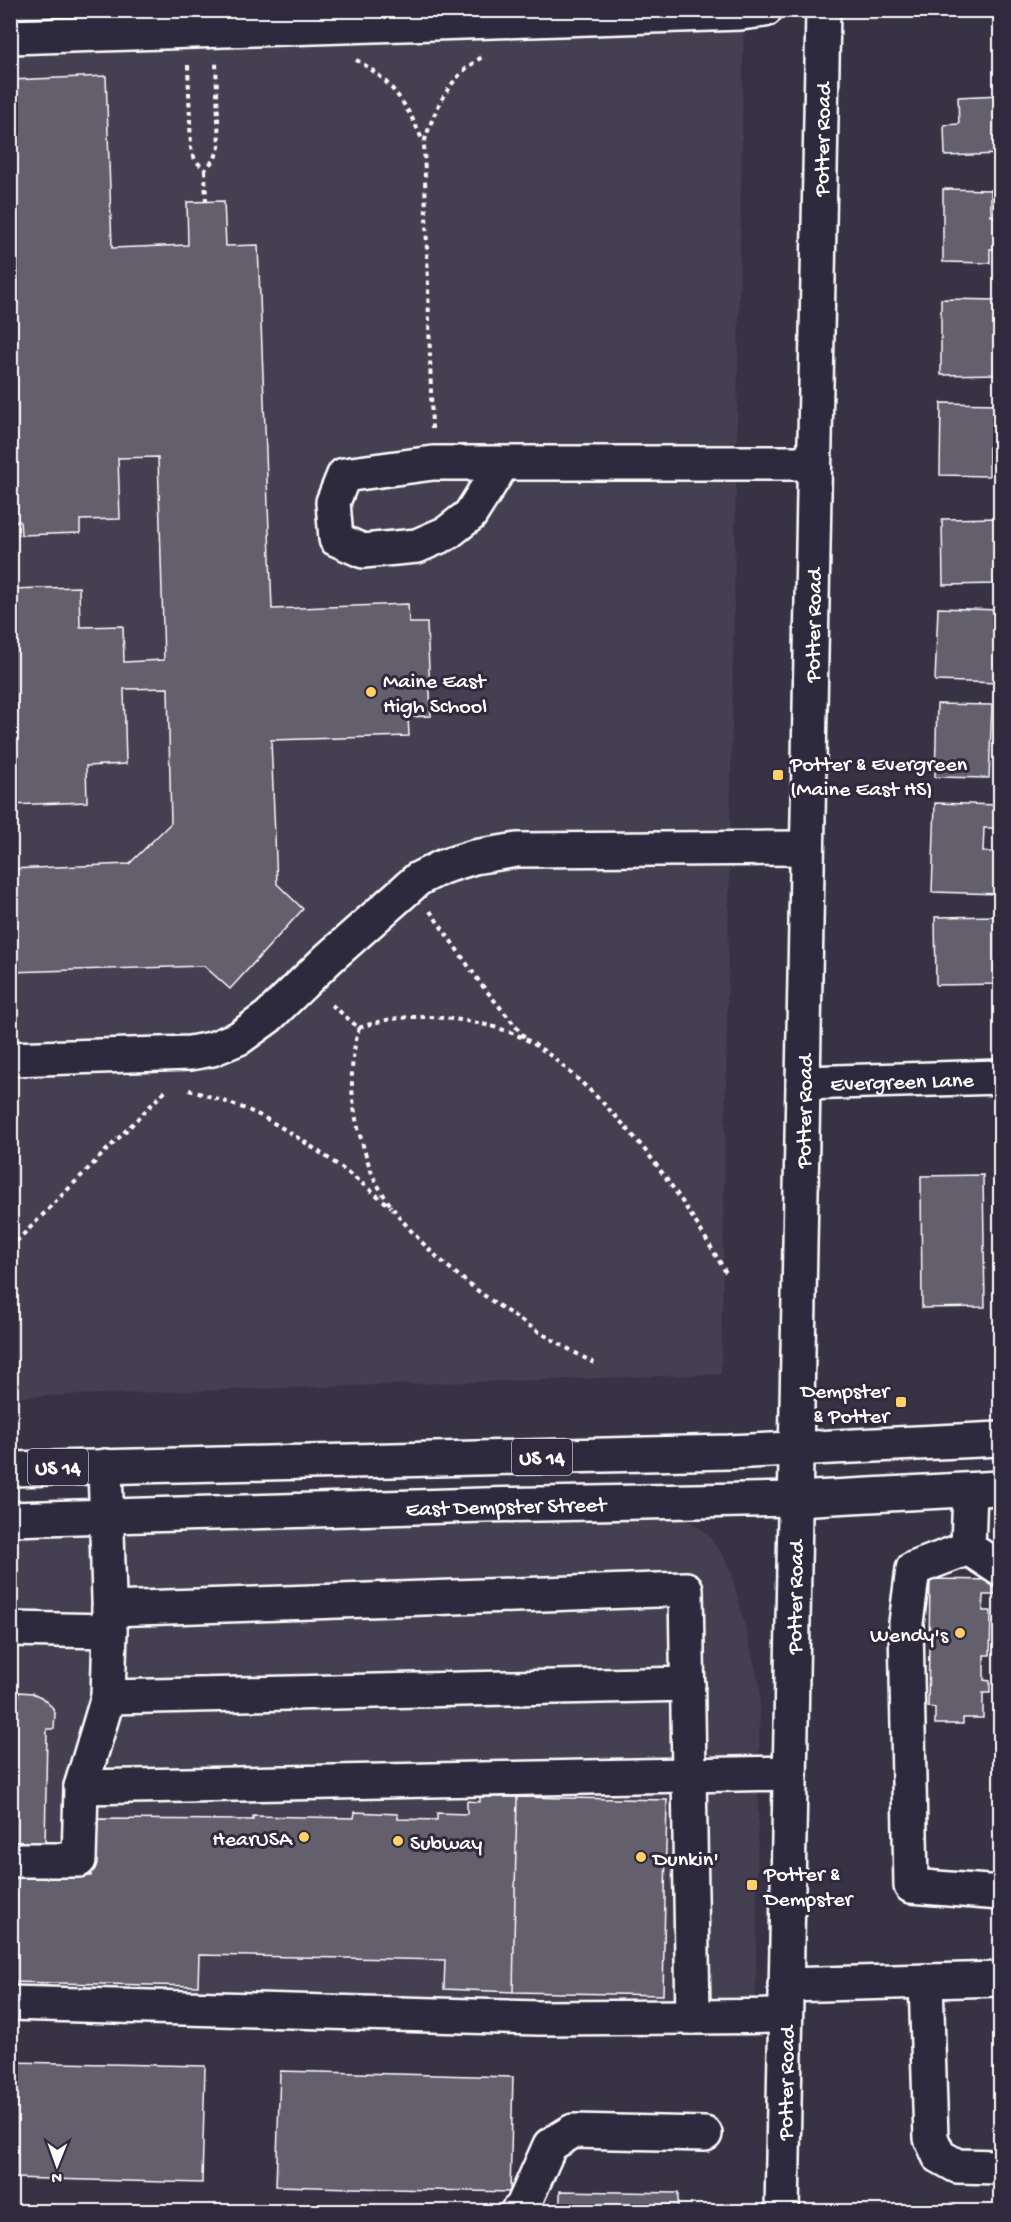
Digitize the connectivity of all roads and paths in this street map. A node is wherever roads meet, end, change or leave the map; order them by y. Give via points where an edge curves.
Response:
1 (765, 10) edge
2 (823, 10) edge
3 (344, 18) edge
4 (10, 37) edge
5 (492, 52) dead end
6 (216, 57) dead end
7 (188, 58) dead end
8 (354, 59) dead end
9 (424, 143) junction
10 (205, 170) junction
11 (206, 202) dead end
12 (433, 463) junction
13 (503, 463) junction
14 (814, 463) junction
15 (807, 848) junction
16 (418, 879) junction
17 (332, 1005) dead end
18 (359, 1028) junction
19 (526, 1040) junction
20 (10, 1059) edge
21 (1000, 1077) edge
22 (803, 1083) junction
23 (167, 1089) dead end
24 (189, 1090) dead end
25 (394, 1210) junction
26 (10, 1248) edge
27 (728, 1276) dead end
28 (594, 1363) dead end
29 (1000, 1439) edge
30 (796, 1450) junction
31 (105, 1466) junction
32 (10, 1468) edge
33 (985, 1489) edge
34 (795, 1499) junction
35 (106, 1515) junction
36 (10, 1519) edge
37 (968, 1548) junction
38 (1000, 1569) edge
39 (110, 1620) junction
40 (10, 1629) edge
41 (688, 1684) junction
42 (108, 1697) junction
43 (789, 1773) junction
44 (690, 1775) junction
45 (81, 1787) junction
46 (10, 1860) edge
47 (1000, 1893) edge
48 (1000, 1979) edge
49 (926, 1981) junction
50 (785, 2000) junction
51 (10, 2002) edge
52 (693, 2017) junction
53 (705, 2134) dead end
54 (1000, 2167) edge
55 (517, 2211) edge
56 (782, 2211) edge

1 - 3 street via 729,14
2 - 14 street, Potter Road
3 - 4 street
5 - 9 path via 477,60 443,95
6 - 10 path via 219,147
7 - 10 path via 191,148 195,160
8 - 9 path via 399,95
9 - 12 path
10 - 11 path
12 - 13 street
12 - 13 street via 344,476 333,502 336,539 363,550 417,546 447,533 470,515
13 - 14 street
14 - 15 street, Potter Road
15 - 16 street via 517,850 474,857
15 - 22 street, Potter Road
16 - 19 path via 430,913
16 - 20 street via 268,1017 239,1038 190,1053
17 - 18 path
18 - 19 path via 404,1017 438,1017 495,1028
18 - 25 path via 352,1052 354,1113 375,1178
19 - 27 path via 602,1101 637,1139 666,1174
21 - 22 street, Evergreen Lane
22 - 30 street, Potter Road
23 - 26 path
24 - 25 path via 263,1117 362,1183
25 - 28 path via 426,1246 472,1286 519,1320
29 - 30 street, East Dempster Street / US 14
30 - 31 street, East Dempster Street / US 14
30 - 34 street, Potter Road
31 - 32 street, East Dempster Street / US 14
31 - 35 street
33 - 34 street, East Dempster Street / US 14
33 - 37 street
34 - 35 street, East Dempster Street / US 14
34 - 43 street, Potter Road
35 - 36 street, East Dempster Street / US 14
35 - 39 street
37 - 38 street
37 - 47 street via 913,1569 906,1623 911,1886
39 - 40 street
39 - 41 street via 686,1589
39 - 42 street
41 - 42 street
41 - 44 street
42 - 45 street
43 - 44 street
43 - 50 street, Potter Road
44 - 45 street
44 - 52 street
45 - 46 street via 79,1860
48 - 49 street
49 - 50 street
49 - 54 street via 931,2138 939,2156 957,2166
50 - 52 street
50 - 56 street, Potter Road
51 - 52 street via 539,2018
53 - 55 street via 573,2131 550,2145 522,2208

